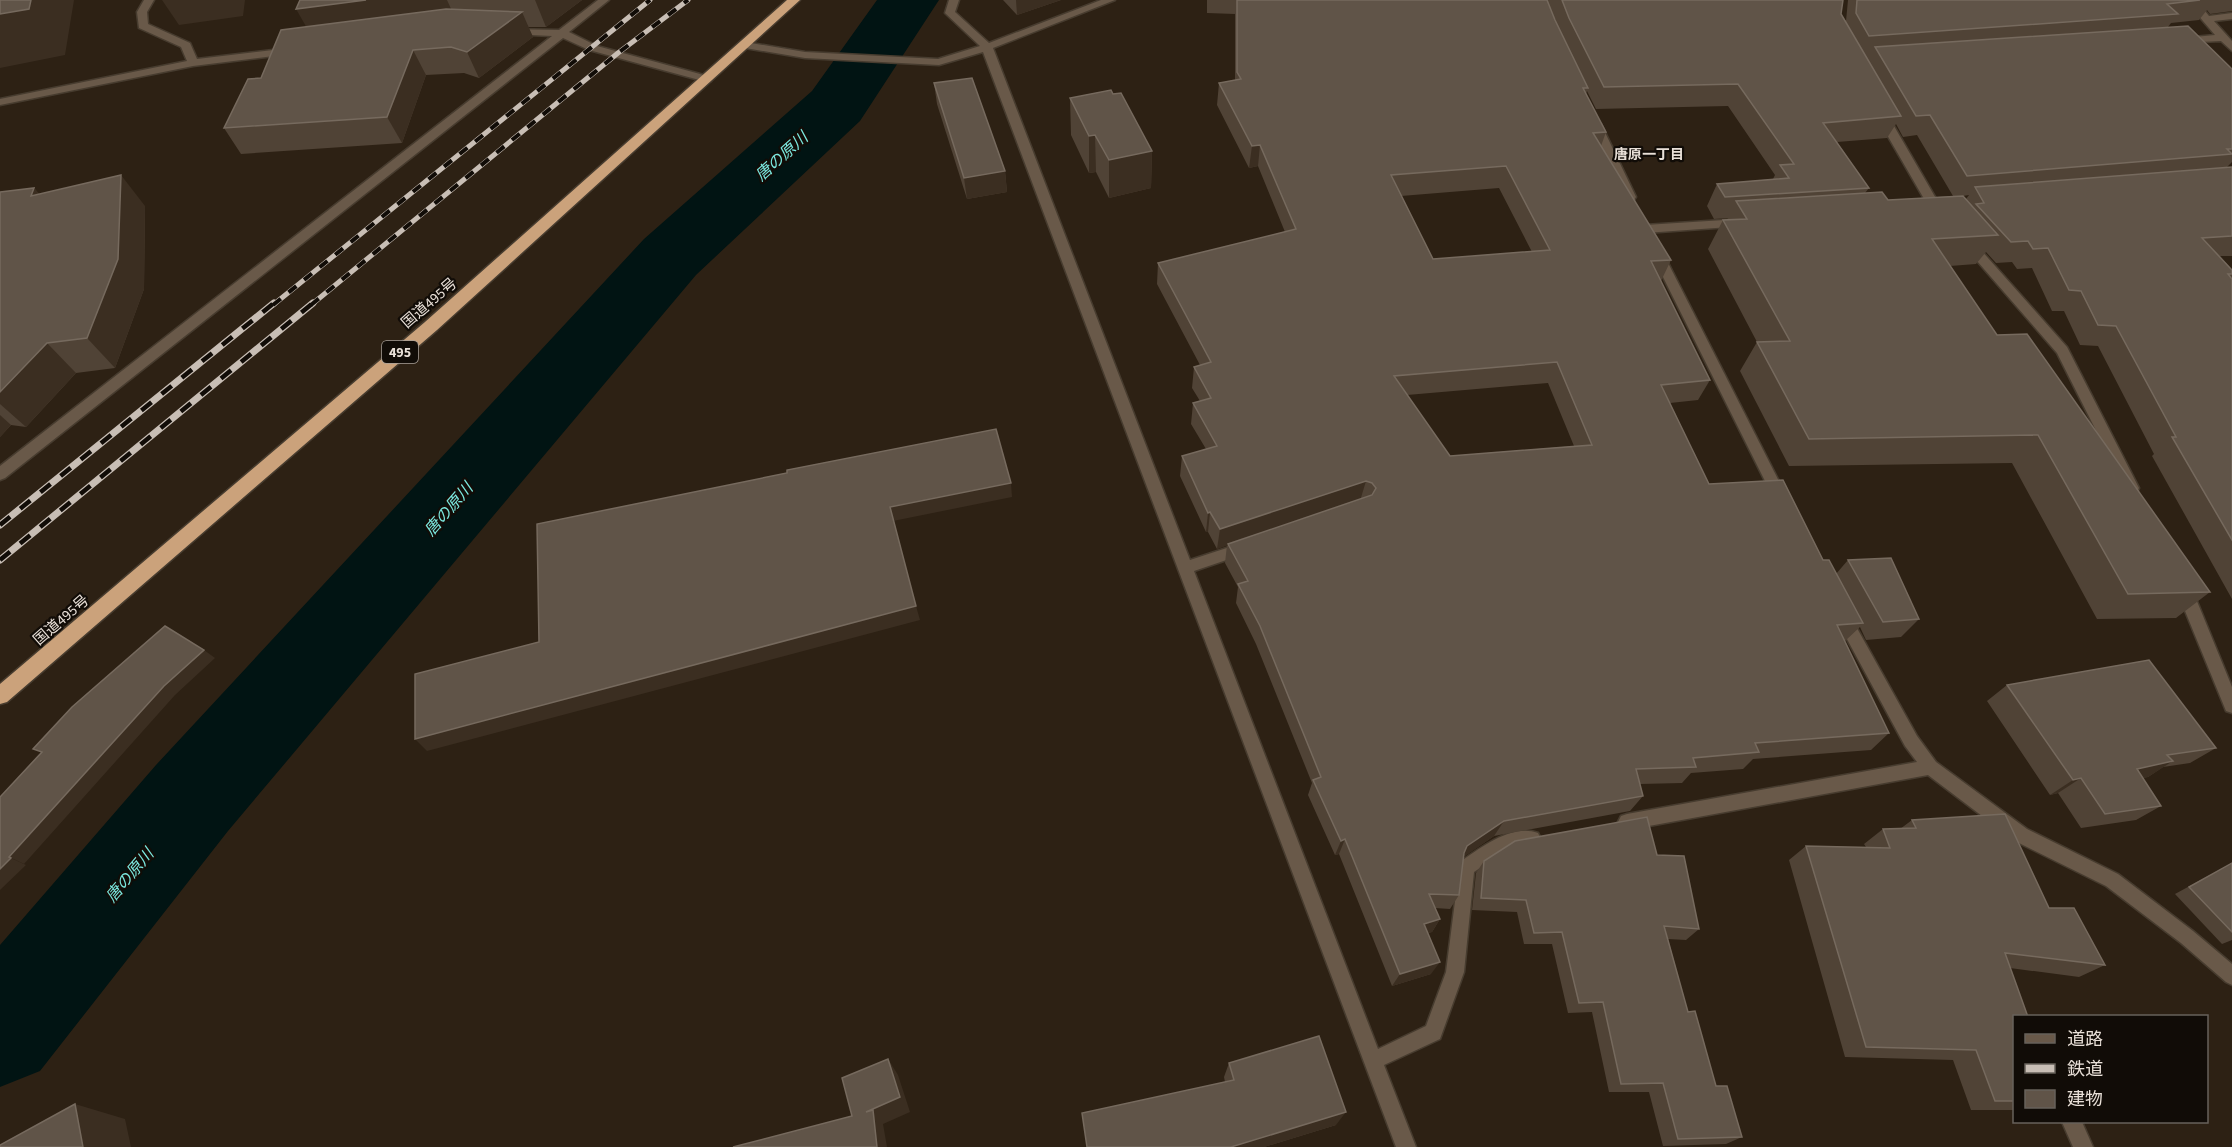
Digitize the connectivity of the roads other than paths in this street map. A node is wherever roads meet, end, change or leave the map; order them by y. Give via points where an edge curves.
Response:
1 (149, 0) edge
2 (604, 0) edge
3 (794, 0) edge
4 (954, 0) edge
5 (1110, 0) edge
6 (2190, 0) edge
7 (2232, 16) edge
8 (2207, 19) junction
9 (493, 30) edge
10 (562, 33) junction
11 (2224, 38) junction
12 (2176, 41) edge
13 (745, 45) junction
14 (987, 47) junction
15 (2232, 48) edge
16 (297, 50) edge
17 (193, 63) junction
18 (707, 79) junction
19 (1874, 101) edge
20 (0, 102) edge
21 (1590, 114) edge
22 (1640, 218) junction
23 (1750, 222) edge
24 (0, 474) edge
25 (2140, 502) edge
26 (1785, 508) edge
27 (1262, 542) edge
28 (1185, 568) junction
29 (2178, 575) edge
30 (1834, 600) edge
31 (0, 696) edge
32 (2232, 706) edge
33 (1930, 767) junction
34 (1604, 826) edge
35 (1547, 836) edge
36 (2232, 976) edge
37 (1373, 1061) junction
38 (2072, 1123) edge
39 (1406, 1147) edge
40 (2083, 1147) edge

1 - 17 street via 142,12 143,26 186,45
2 - 10 street
3 - 13 highway, 国道495号 / 495
4 - 14 street via 950,13
5 - 14 street
6 - 8 street
7 - 8 street
8 - 11 street
9 - 10 street
10 - 18 street via 593,48
10 - 24 street
11 - 12 street
11 - 15 street
13 - 14 street via 805,56 939,62
13 - 18 highway, 国道495号 / 495
14 - 28 street
16 - 17 street
17 - 20 street
18 - 31 highway, 国道495号 / 495 via 431,326
19 - 25 street via 1933,205 2062,350
21 - 22 street
22 - 23 street
22 - 26 street
27 - 28 street
28 - 37 street
29 - 32 street
30 - 33 street via 1911,741
33 - 34 street
33 - 36 street via 2021,835 2112,880
35 - 37 street via 1501,844 1466,868 1455,972 1433,1032
37 - 39 street
38 - 40 street

